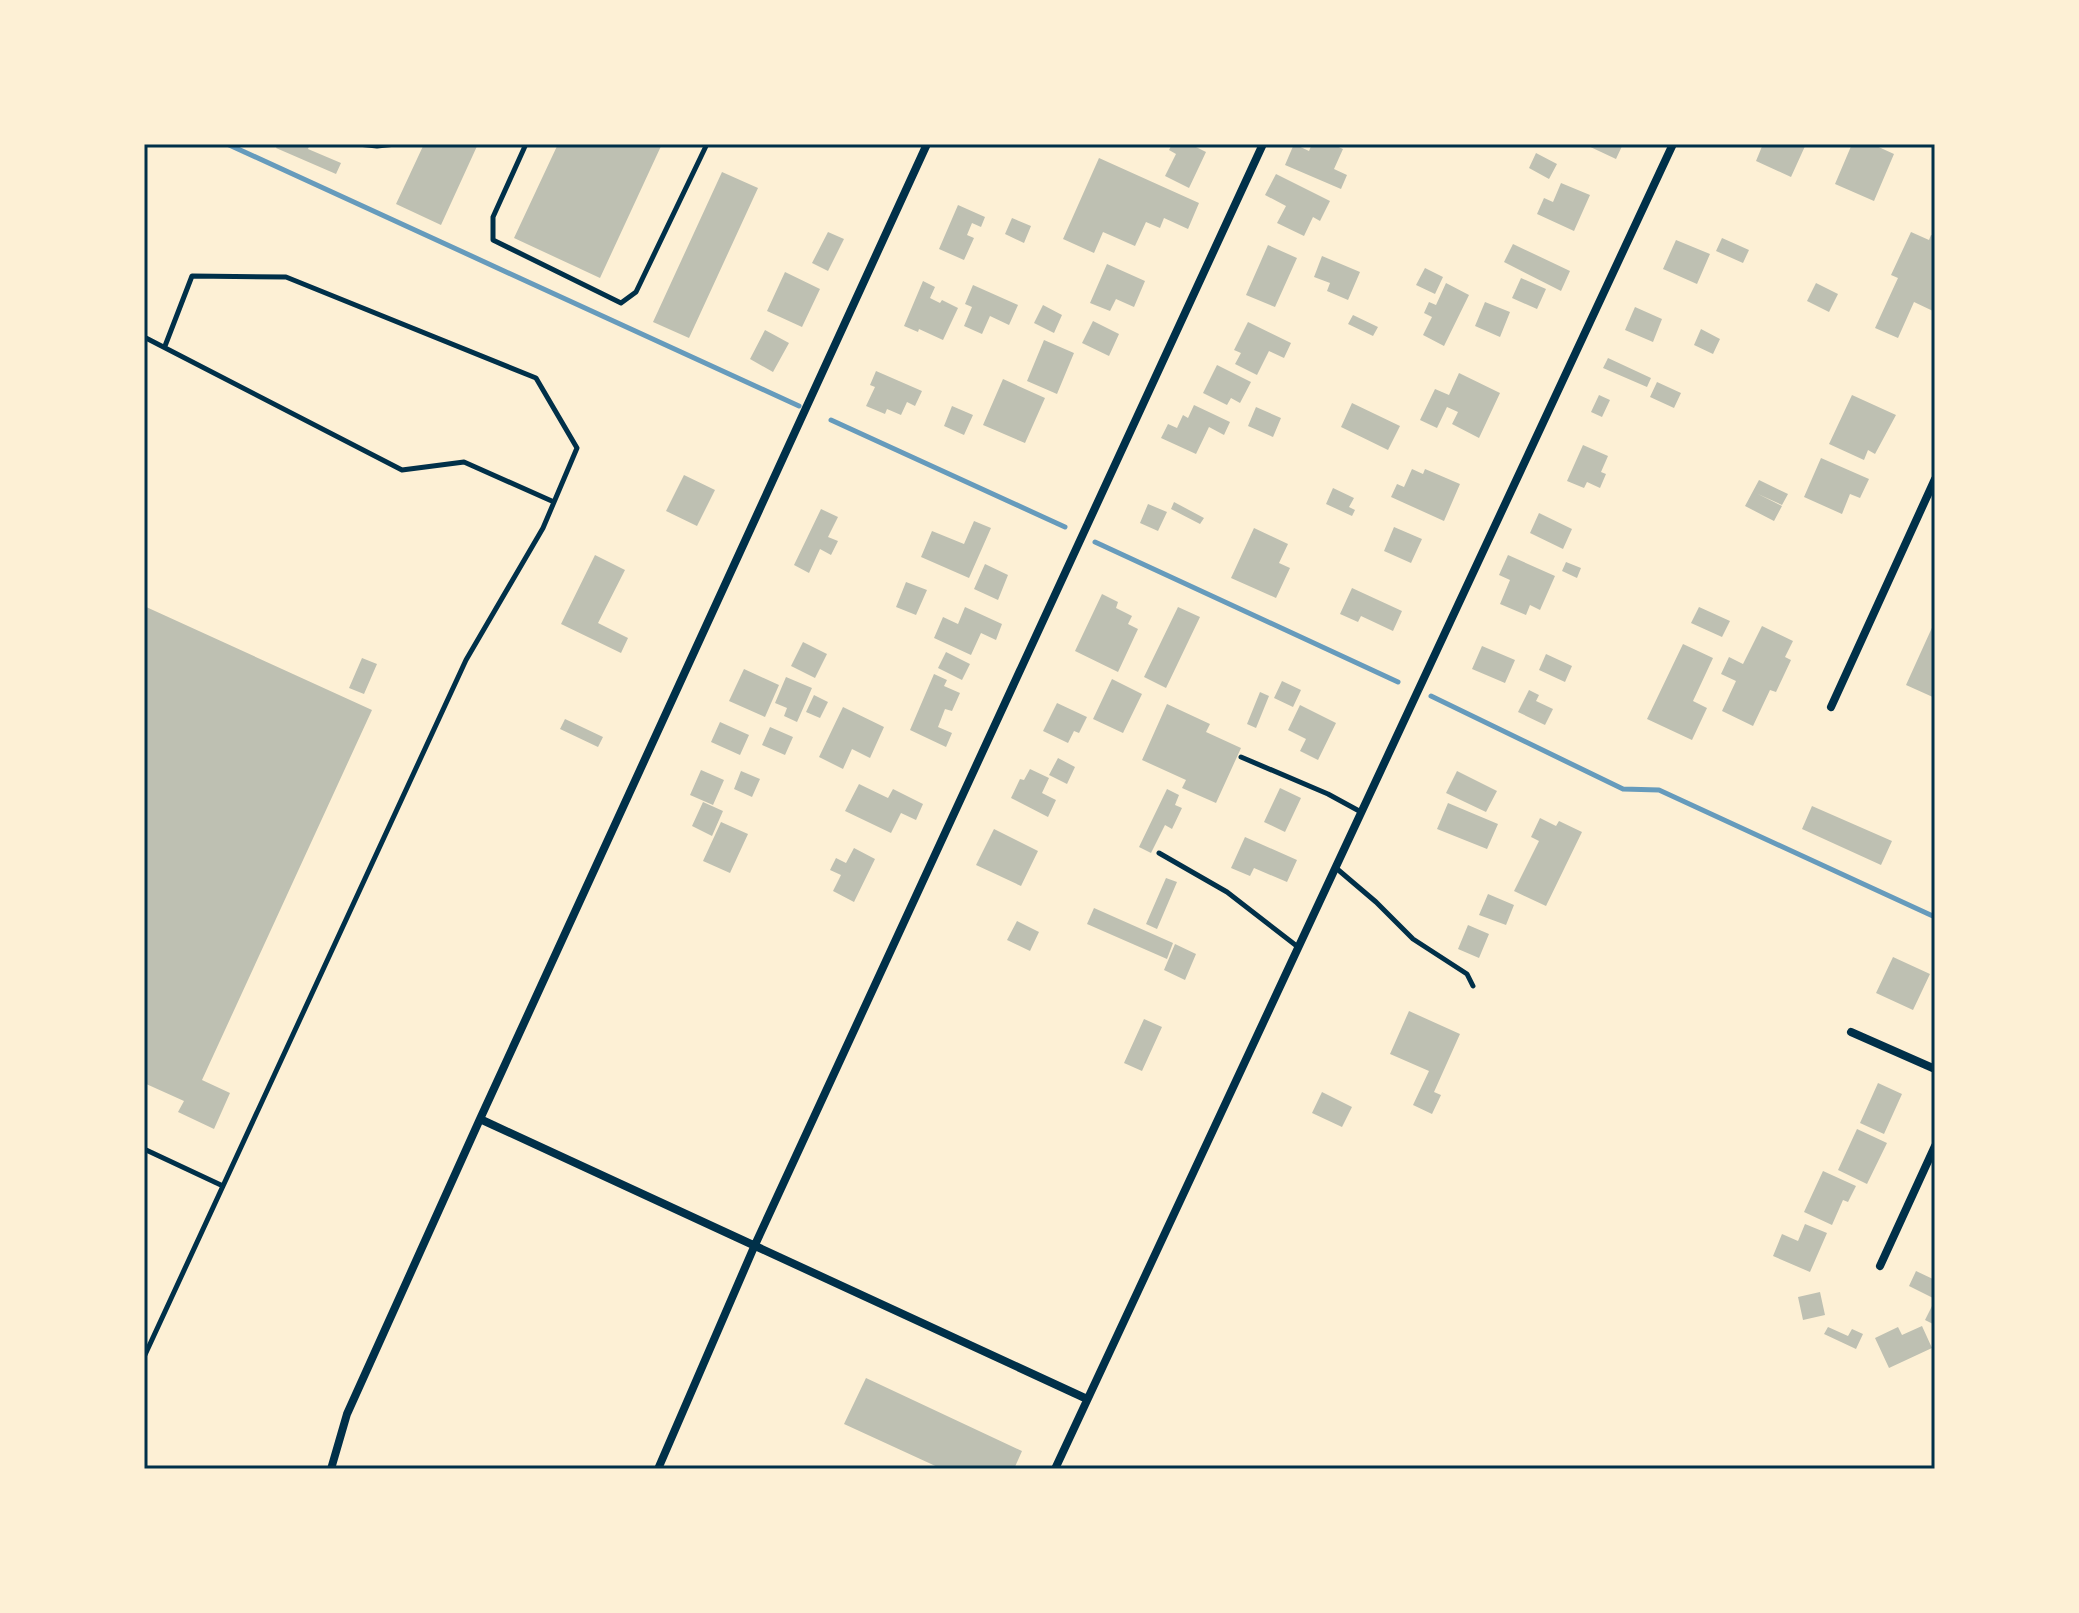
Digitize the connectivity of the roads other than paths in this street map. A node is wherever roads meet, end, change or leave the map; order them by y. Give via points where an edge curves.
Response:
1 (358, 144) edge
2 (396, 144) edge
3 (526, 144) edge
4 (707, 144) edge
5 (927, 144) edge
6 (1263, 144) edge
7 (1673, 144) edge
8 (144, 337) edge
9 (165, 346) junction
10 (1935, 479) edge
11 (1932, 493) edge
12 (554, 502) junction
13 (1831, 707) dead end
14 (1241, 757) dead end
15 (1361, 812) junction
16 (1159, 853) dead end
17 (1335, 868) junction
18 (1298, 947) junction
19 (1473, 986) dead end
20 (1851, 1032) dead end
21 (1935, 1069) edge
22 (480, 1119) junction
23 (1935, 1146) edge
24 (144, 1149) edge
25 (223, 1186) junction
26 (754, 1247) junction
27 (1880, 1266) dead end
28 (144, 1357) edge
29 (1087, 1399) junction
30 (331, 1469) edge
31 (658, 1469) edge
32 (1055, 1469) edge

1 - 2 lane
3 - 4 lane via 493,217 493,240 621,303 636,292
5 - 22 street
6 - 26 street
7 - 15 street
8 - 9 lane
9 - 12 lane via 402,470 464,462
9 - 12 lane via 192,276 286,277 536,378 577,448
10 - 11 street
11 - 13 street
12 - 25 lane via 466,660
14 - 15 lane
15 - 17 street
16 - 18 lane via 1227,892
17 - 18 street
17 - 19 lane via 1413,939 1467,974
18 - 29 street
20 - 21 street
22 - 26 street
22 - 30 street via 347,1414
23 - 27 street
24 - 25 lane
25 - 28 lane
26 - 29 street
26 - 31 street
29 - 32 street

